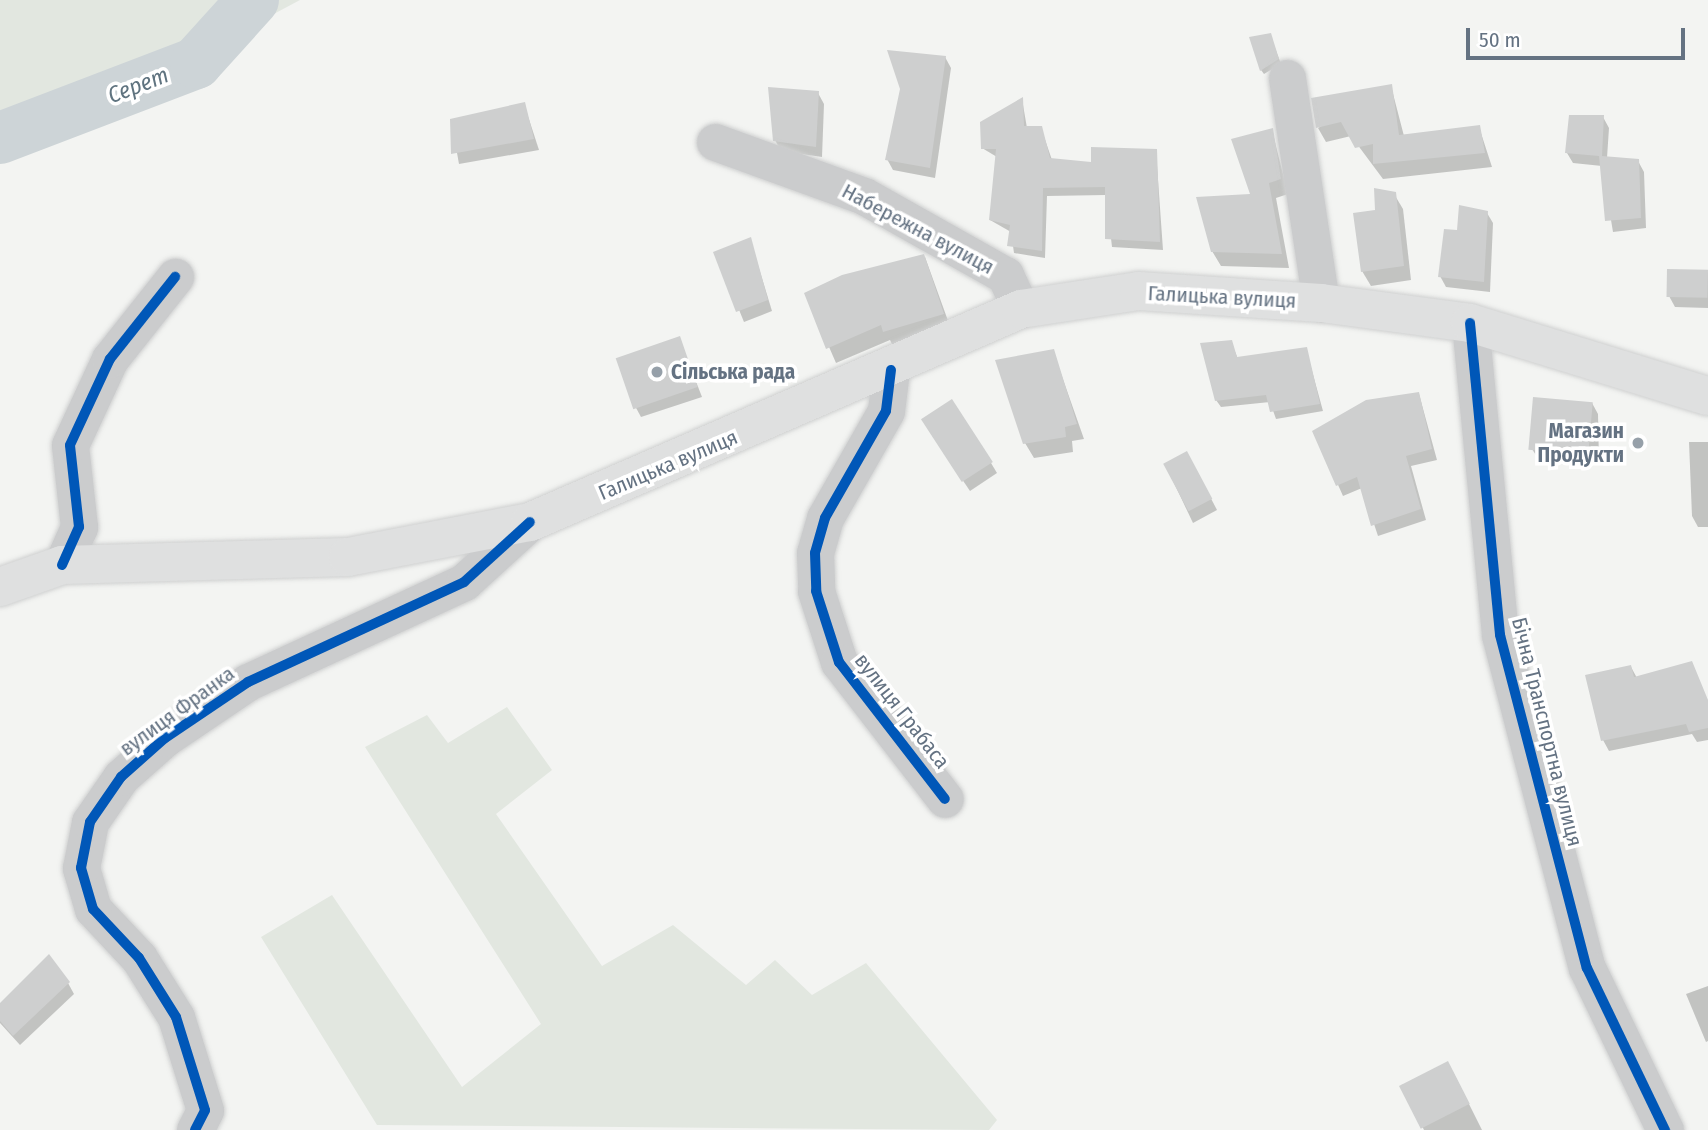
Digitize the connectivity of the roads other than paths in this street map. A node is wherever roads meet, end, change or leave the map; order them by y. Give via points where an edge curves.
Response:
1 (1287, 78) dead end
2 (715, 142) dead end
3 (175, 277) dead end
4 (1321, 303) junction
5 (1021, 309) junction
6 (1470, 323) junction
7 (891, 370) junction
8 (1708, 396) edge
9 (530, 522) junction
10 (62, 565) junction
11 (0, 587) edge
12 (945, 799) dead end
13 (195, 1130) edge
14 (1665, 1130) edge

1 - 4 street, Галицька вулиця
2 - 5 street, Набережна вулиця via 864,196 1005,275
3 - 10 street via 110,359 70,445 79,527
4 - 5 main road, Галицька вулиця via 1139,291
4 - 6 main road, Галицька вулиця
5 - 7 main road, Галицька вулиця
6 - 8 main road, Галицька вулиця
6 - 14 street, Бічна Транспортна вулиця via 1500,635 1587,968
7 - 9 main road, Галицька вулиця
7 - 12 street, вулиця Грабаса via 886,411 825,518 815,553 816,591 839,662
9 - 10 main road, Галицька вулиця via 348,557
9 - 13 street, вулиця Франка via 464,582 248,682 165,738 121,776 90,822 81,868 93,909 139,958 176,1017 205,1110
10 - 11 main road, Галицька вулиця

